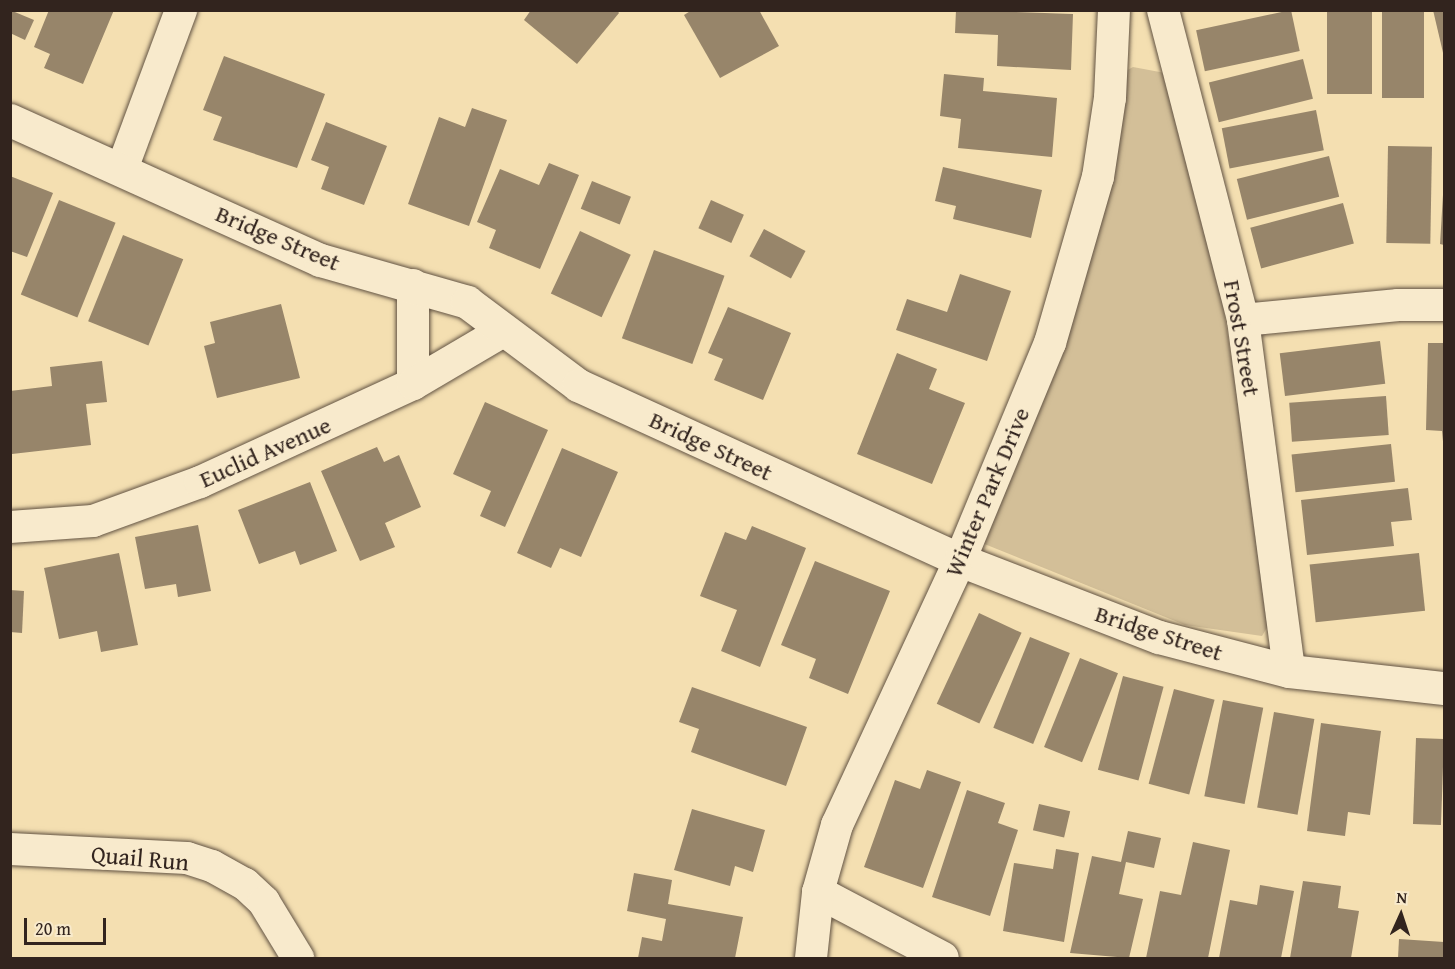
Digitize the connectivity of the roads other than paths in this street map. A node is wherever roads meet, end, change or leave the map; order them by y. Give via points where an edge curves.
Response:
1 (182, 10) edge
2 (1114, 10) edge
3 (1163, 10) edge
4 (10, 120) edge
5 (122, 169) junction
6 (413, 285) junction
7 (1444, 305) edge
8 (1243, 320) junction
9 (503, 331) junction
10 (413, 384) junction
11 (10, 527) edge
12 (960, 560) junction
13 (1289, 671) junction
14 (1444, 688) edge
15 (10, 849) edge
16 (818, 892) junction
17 (298, 958) edge
18 (811, 958) edge
19 (943, 958) edge

1 - 5 street
2 - 12 street, Winter Park Drive via 1110,98 1098,177 1079,247 1050,343
3 - 8 street, Frost Street
4 - 5 street, Bridge Street
5 - 6 street, Bridge Street via 320,260
6 - 9 street, Bridge Street via 467,302
6 - 10 street
7 - 8 street via 1398,304
8 - 13 street, Frost Street
9 - 10 street, Euclid Avenue
9 - 12 street, Bridge Street via 578,385
10 - 11 street, Euclid Avenue via 200,482 93,521
12 - 13 street, Bridge Street via 1159,637
12 - 16 street, Winter Park Drive via 837,825
13 - 14 street, Bridge Street
15 - 17 street, Quail Run via 187,858 212,866 245,884 264,902
16 - 18 street, Winter Park Drive
16 - 19 street

